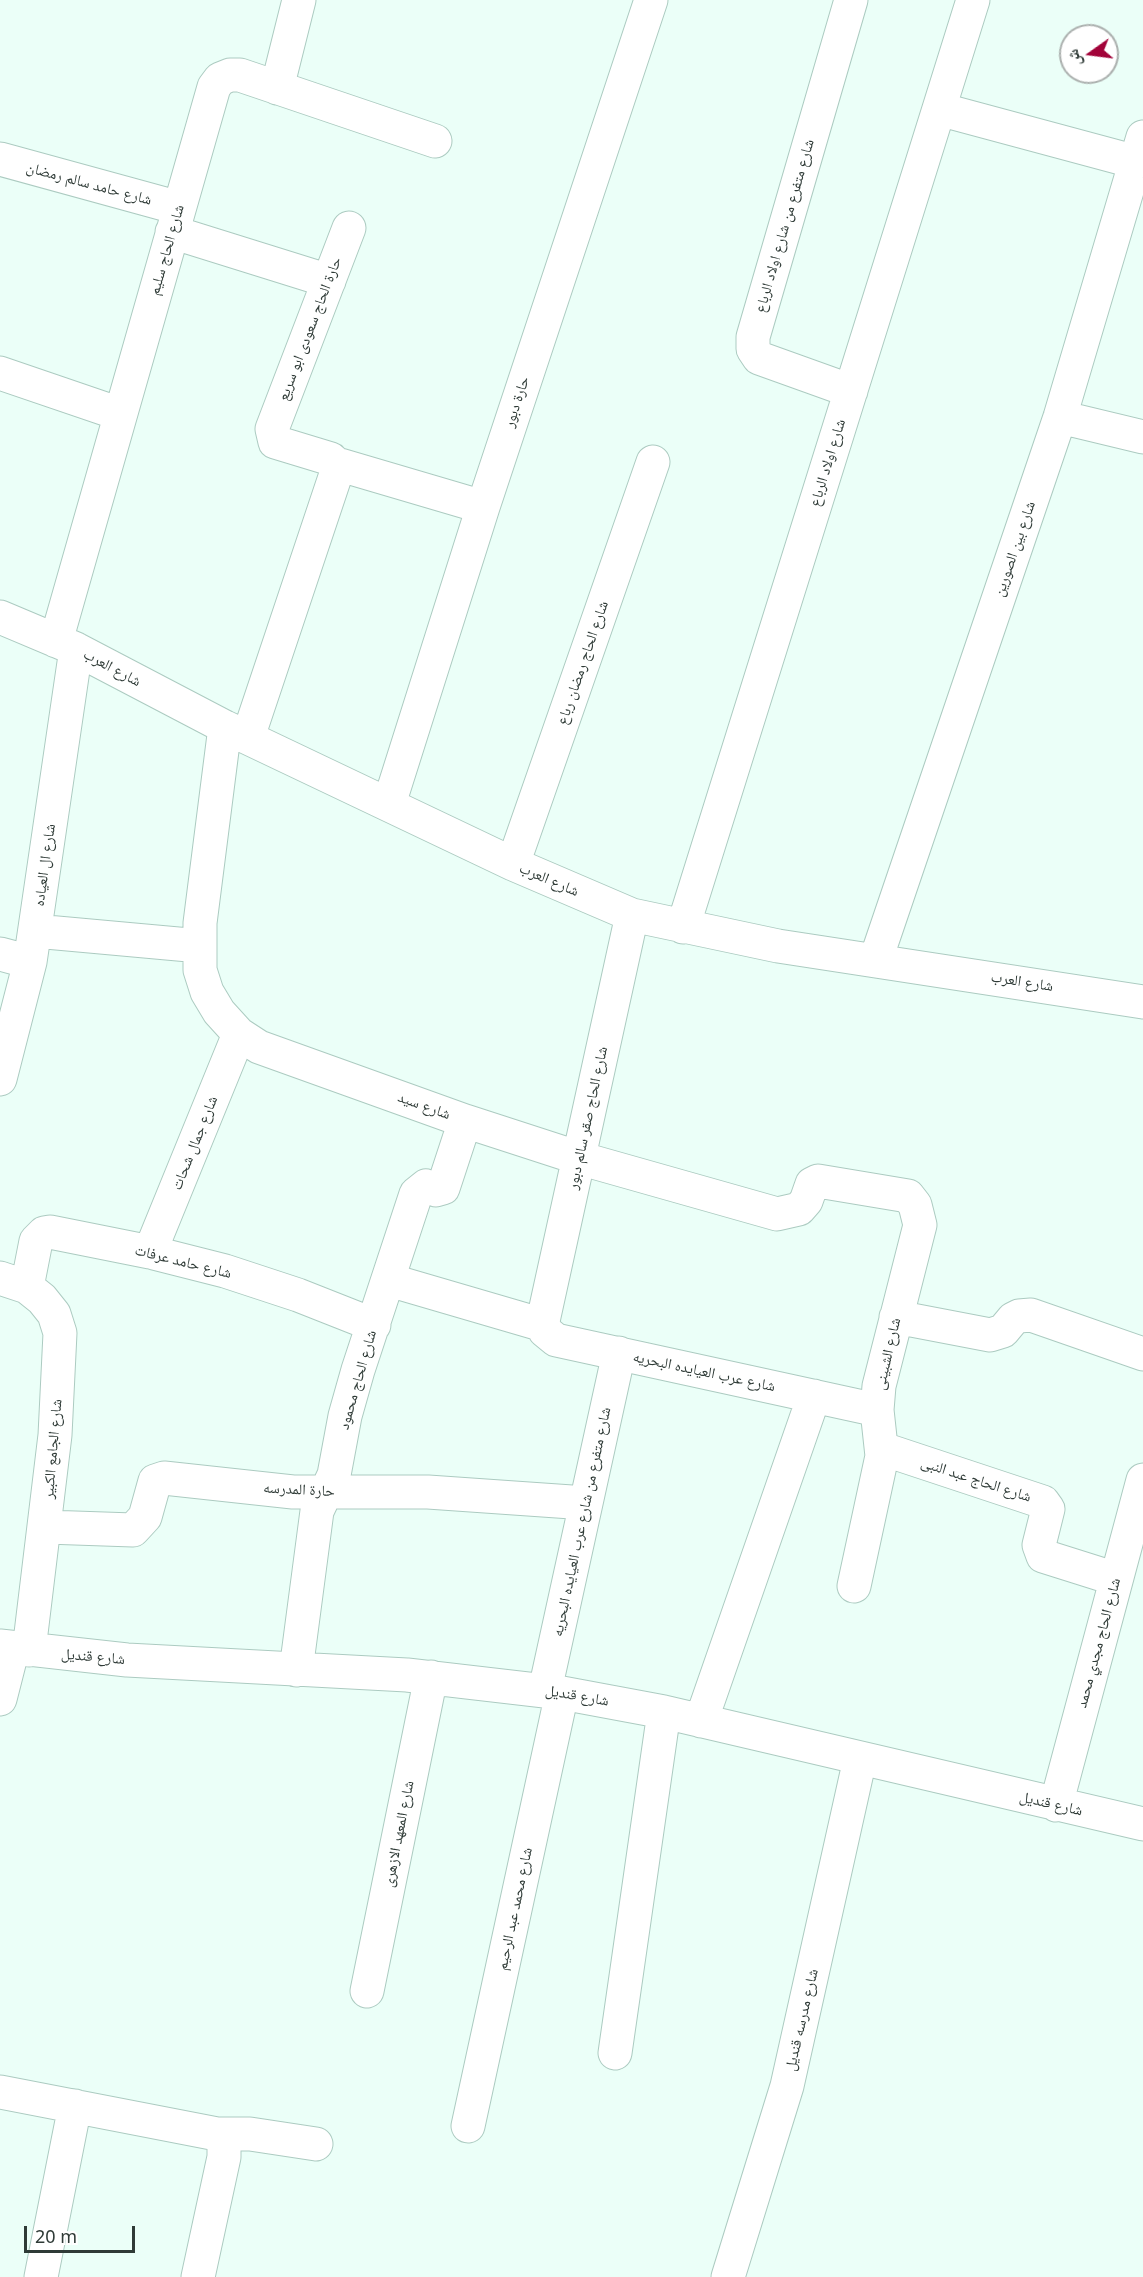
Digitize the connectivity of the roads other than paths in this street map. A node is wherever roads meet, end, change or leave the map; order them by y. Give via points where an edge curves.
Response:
1 (300, 0) edge
2 (651, 0) edge
3 (851, 0) edge
4 (973, 0) edge
5 (277, 88) junction
6 (939, 109) junction
7 (435, 141) dead end
8 (1139, 149) edge
9 (0, 159) edge
10 (176, 220) junction
11 (349, 228) dead end
12 (329, 281) junction
13 (0, 373) edge
14 (851, 391) junction
15 (120, 414) junction
16 (1060, 417) junction
17 (1143, 437) edge
18 (653, 462) dead end
19 (337, 464) junction
20 (483, 507) junction
21 (0, 617) edge
22 (66, 645) junction
23 (236, 732) junction
24 (388, 804) junction
25 (513, 864) junction
26 (632, 915) junction
27 (683, 927) junction
28 (200, 946) junction
29 (22, 949) edge
30 (876, 959) junction
31 (1143, 1002) edge
32 (239, 1034) junction
33 (0, 1079) edge
34 (465, 1121) junction
35 (579, 1158) junction
36 (908, 1196) joint
37 (150, 1252) junction
38 (388, 1280) junction
39 (13, 1282) edge
40 (896, 1317) junction
41 (543, 1323) junction
42 (374, 1325) junction
43 (619, 1353) junction
44 (1143, 1354) edge
45 (814, 1396) junction
46 (877, 1410) junction
47 (883, 1449) junction
48 (1143, 1480) edge
49 (326, 1493) junction
50 (586, 1503) junction
51 (46, 1527) junction
52 (1116, 1578) junction
53 (854, 1586) dead end
54 (14, 1648) edge
55 (296, 1670) junction
56 (431, 1677) junction
57 (553, 1692) junction
58 (0, 1699) edge
59 (664, 1712) junction
60 (701, 1721) junction
61 (860, 1759) junction
62 (1056, 1805) junction
63 (1143, 1824) edge
64 (367, 1991) dead end
65 (615, 2053) dead end
66 (0, 2092) edge
67 (75, 2106) junction
68 (468, 2126) dead end
69 (217, 2134) junction
70 (316, 2144) dead end
71 (41, 2277) edge
72 (198, 2277) edge
73 (728, 2277) edge

1 - 5 street
2 - 20 street, حارة دبور
3 - 14 street, شارع متفرع من شارع اولاد الرباع via 753,337 753,349 759,358
4 - 6 street, شارع اولاد الرباع
5 - 7 street, شارع الحاج سليم
5 - 10 street, شارع الحاج سليم via 240,75 220,79 214,87
6 - 8 street
6 - 14 street, شارع اولاد الرباع
8 - 16 street, شارع بين الصورين
9 - 10 street, شارع حامد سالم رمضان
10 - 12 street, شارع حامد سالم رمضان
10 - 15 street, شارع الحاج سليم
11 - 12 street, حارة الحاج سعودى ابو سريع
12 - 19 street, حارة الحاج سعودى ابو سريع via 272,429 275,442
13 - 15 street
14 - 27 street, شارع اولاد الرباع
15 - 22 street, شارع الحاج سليم
16 - 17 street
16 - 30 street, شارع بين الصورين
18 - 25 street, شارع الحاج رمضان رباع
19 - 20 street
19 - 23 street via 337,473
20 - 24 street, حارة دبور
21 - 22 street, شارع العرب
22 - 23 street, شارع العرب
22 - 29 street, شارع ال العياده
23 - 24 street, شارع العرب
23 - 28 street, شارع سيد via 200,923
24 - 25 street, شارع العرب
25 - 26 street, شارع العرب
26 - 27 street, شارع العرب
26 - 35 street, شارع الحاج صقر سالم دبور
27 - 30 street, شارع العرب
28 - 29 street
28 - 32 street, شارع سيد via 200,970 207,992
29 - 33 street, شارع ال العياده
30 - 31 street, شارع العرب
32 - 34 street, شارع سيد via 260,1047
32 - 37 street, شارع جمال شحات
34 - 35 street, شارع سيد
34 - 38 street, شارع الحاج محمود via 443,1188 426,1186 416,1194
35 - 36 street, شارع سيد via 777,1214 800,1209 812,1184 818,1181
35 - 41 street, شارع الحاج صقر سالم دبور
36 - 40 street, شارع الشبينى via 915,1204 920,1225
37 - 39 street, شارع حامد عرفات via 44,1233
37 - 42 street, شارع حامد عرفات via 225,1271
38 - 41 street
38 - 42 street, شارع الحاج محمود
39 - 51 street, شارع الجامع الكبير via 42,1299 54,1314 60,1333 56,1435
40 - 44 street via 990,1335 1003,1332 1019,1316 1031,1315
40 - 46 street, شارع الشبينى
41 - 43 street, شارع عرب العيايده البحريه via 544,1332 556,1340
42 - 49 street, شارع الحاج محمود via 358,1370 334,1475
43 - 45 street, شارع عرب العيايده البحريه
43 - 50 street, شارع متفرع من شارع عرب العيايده البحريه
45 - 46 street, شارع عرب العيايده البحريه
45 - 60 street
46 - 47 street, شارع الشبينى
47 - 52 street, شارع الحاج عبد النبى via 1043,1502 1048,1509 1040,1545 1043,1556
47 - 53 street, شارع الشبينى
48 - 52 street, شارع الحاج مجدي محمد
49 - 50 street, حارة المدرسه via 428,1492
49 - 51 street, حارة المدرسه via 165,1478 155,1481 145,1517 133,1530
49 - 55 street, شارع الحاج محمود via 315,1520
50 - 57 street, شارع متفرع من شارع عرب العيايده البحريه
51 - 54 street, شارع الجامع الكبير
52 - 62 street, شارع الحاج مجدي محمد
54 - 55 street, شارع قنديل via 127,1660
54 - 58 street, شارع الجامع الكبير
55 - 56 street, شارع قنديل
56 - 57 street, شارع قنديل
56 - 64 street, شارع المعهد الازهرى
57 - 59 street, شارع قنديل
57 - 68 street, شارع محمد عبد الرحيم
59 - 60 street, شارع قنديل
59 - 65 street
60 - 61 street, شارع قنديل
61 - 62 street, شارع قنديل
61 - 73 street, شارع مدرسه قنديل via 787,2086
62 - 63 street, شارع قنديل
66 - 67 street
67 - 69 street
67 - 71 street
69 - 70 street via 250,2134
69 - 72 street via 224,2144 224,2157

